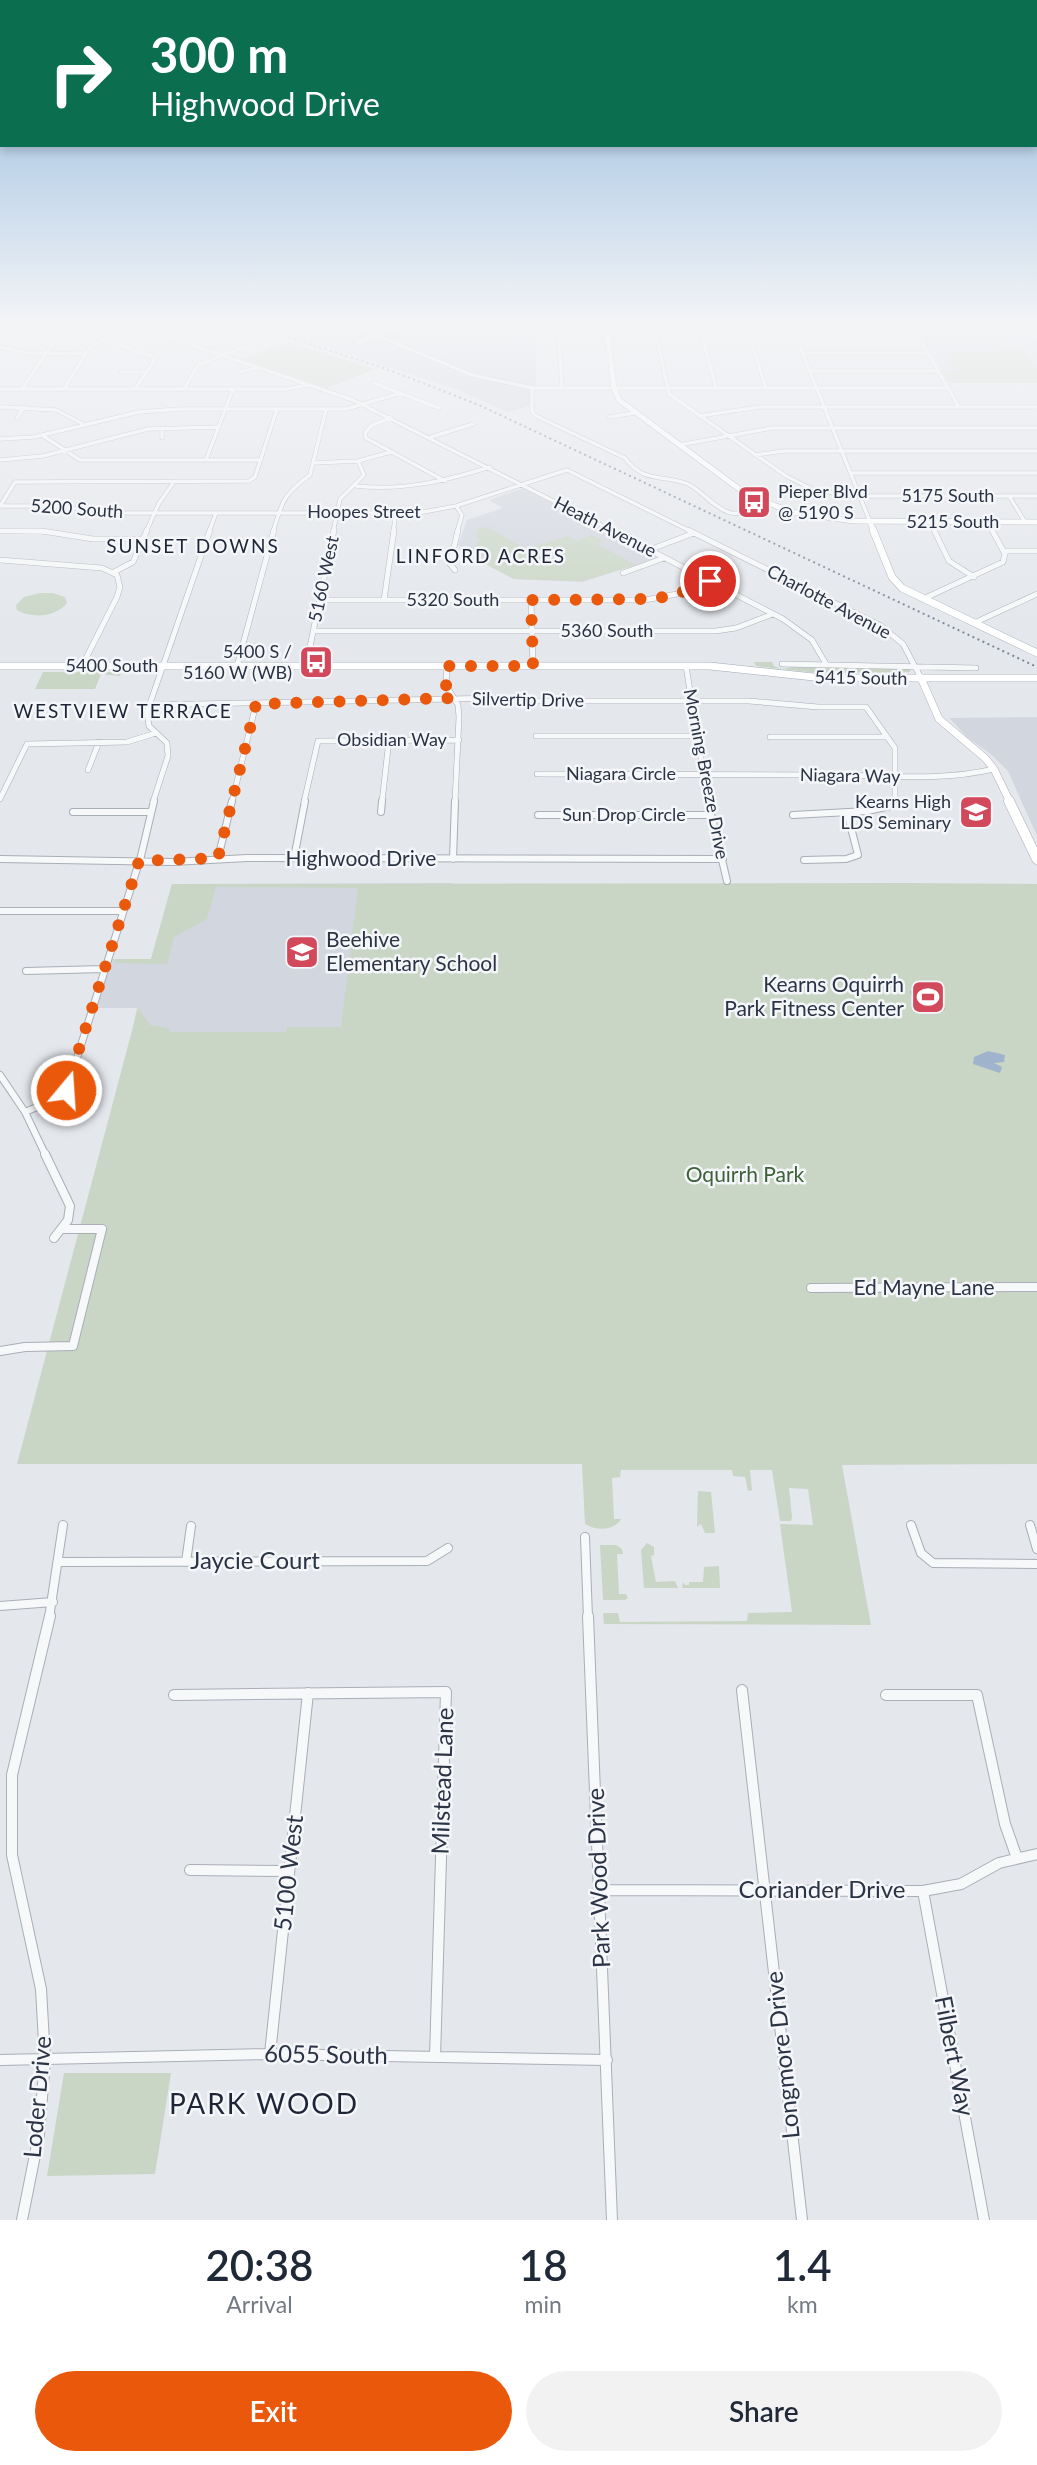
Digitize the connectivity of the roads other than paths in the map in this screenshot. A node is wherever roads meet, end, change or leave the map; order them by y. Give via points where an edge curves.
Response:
1 (219, 427) edge
2 (70, 428) edge
3 (162, 428) junction
4 (185, 428) edge
5 (271, 428) edge
6 (322, 428) edge
7 (370, 428) edge
8 (412, 428) edge
9 (461, 428) edge
10 (561, 428) edge
11 (655, 428) edge
12 (715, 428) edge
13 (832, 428) junction
14 (1037, 428) edge
15 (42, 435) junction
16 (727, 436) junction
17 (431, 437) junction
18 (0, 439) edge
19 (162, 439) dead end
20 (678, 445) junction
21 (66, 450) junction
22 (841, 451) junction
23 (1037, 451) edge
24 (391, 452) junction
25 (755, 455) junction
26 (0, 460) edge
27 (206, 460) junction
28 (261, 460) junction
29 (358, 461) junction
30 (313, 463) junction
31 (490, 467) junction
32 (567, 470) joint
33 (850, 473) junction
34 (1037, 473) edge
35 (445, 481) junction
36 (174, 482) junction
37 (356, 485) junction
38 (523, 485) junction
39 (860, 496) junction
40 (1009, 496) junction
41 (1037, 496) edge
42 (764, 503) junction
43 (0, 506) edge
44 (456, 506) junction
45 (154, 513) junction
46 (216, 513) junction
47 (278, 513) junction
48 (338, 513) junction
49 (396, 513) junction
50 (870, 522) junction
51 (929, 522) junction
52 (988, 522) junction
53 (1025, 522) junction
54 (1037, 522) edge
55 (0, 531) edge
56 (694, 533) junction
57 (143, 539) junction
58 (649, 550) junction
59 (1004, 551) junction
60 (1037, 551) edge
61 (664, 558) junction
62 (0, 560) edge
63 (455, 570) dead end
64 (114, 572) junction
65 (624, 573) dead end
66 (974, 577) junction
67 (710, 581) junction
68 (1037, 594) edge
69 (923, 599) junction
70 (319, 600) junction
71 (384, 600) junction
72 (531, 600) junction
73 (773, 614) junction
74 (974, 623) junction
75 (313, 631) junction
76 (532, 631) junction
77 (1037, 643) edge
78 (1027, 648) junction
79 (1037, 653) edge
80 (782, 664) dead end
81 (826, 664) junction
82 (916, 665) junction
83 (0, 666) edge
84 (82, 666) junction
85 (162, 666) junction
86 (237, 666) junction
87 (306, 666) junction
88 (447, 666) junction
89 (533, 666) junction
90 (686, 666) junction
91 (976, 668) dead end
92 (921, 678) junction
93 (1037, 678) edge
94 (454, 698) junction
95 (692, 701) junction
96 (256, 704) junction
97 (148, 705) junction
98 (156, 733) junction
99 (537, 736) dead end
100 (698, 736) junction
101 (770, 737) dead end
102 (886, 737) junction
103 (389, 740) junction
104 (459, 740) junction
105 (99, 742) junction
106 (994, 769) junction
107 (88, 770) dead end
108 (537, 774) dead end
109 (704, 774) junction
110 (894, 776) junction
111 (0, 799) edge
112 (73, 812) dead end
113 (150, 812) junction
114 (381, 812) dead end
115 (847, 812) junction
116 (538, 815) dead end
117 (711, 815) junction
118 (793, 815) dead end
119 (218, 858) junction
120 (294, 858) junction
121 (0, 859) edge
122 (453, 859) junction
123 (723, 859) junction
124 (804, 859) dead end
125 (1037, 859) edge
126 (139, 861) junction
127 (727, 881) dead end
128 (0, 911) edge
129 (122, 911) junction
130 (104, 969) junction
131 (26, 971) dead end
132 (0, 1075) edge
133 (25, 1112) junction
134 (62, 1228) junction
135 (54, 1238) dead end
136 (1037, 1287) edge
137 (811, 1288) dead end
138 (0, 1352) edge
139 (63, 1525) dead end
140 (911, 1525) dead end
141 (1030, 1525) dead end
142 (191, 1526) dead end
143 (585, 1537) dead end
144 (448, 1548) dead end
145 (1037, 1549) edge
146 (59, 1562) junction
147 (186, 1562) junction
148 (1037, 1564) edge
149 (53, 1602) junction
150 (0, 1606) edge
151 (742, 1690) dead end
152 (308, 1693) junction
153 (174, 1695) dead end
154 (886, 1695) dead end
155 (1037, 1854) edge
156 (1017, 1858) junction
157 (190, 1870) dead end
158 (289, 1871) junction
159 (599, 1890) junction
160 (765, 1890) junction
161 (923, 1891) junction
162 (270, 2053) junction
163 (435, 2057) junction
164 (0, 2060) edge
165 (45, 2060) junction
166 (607, 2060) junction
167 (22, 2220) edge
168 (612, 2220) edge
169 (802, 2220) edge
170 (984, 2220) edge

1 - 27 street
2 - 15 street
3 - 4 street
3 - 19 street
3 - 21 street
5 - 28 street
6 - 30 street
7 - 24 street via 365,433 369,440
8 - 17 street, Heath Avenue
9 - 17 street
10 - 42 street via 625,458 632,468 652,478 685,482 727,512 742,513
11 - 20 street, 5215 South
12 - 16 street, 5175 South
13 - 14 street
13 - 16 street via 772,428
13 - 22 street
15 - 18 street
15 - 21 street
16 - 20 street
16 - 25 street, 5175 South
17 - 31 street, Heath Avenue
20 - 42 street, 5215 South
21 - 26 street
21 - 27 street via 79,460
22 - 23 street
22 - 25 street
22 - 33 street
24 - 29 street
24 - 35 street
25 - 39 street, 5175 South via 803,486
27 - 28 street
28 - 36 street via 255,477 248,481
29 - 30 street
29 - 37 street, 5160 West via 364,475
30 - 47 street via 310,475 285,493
31 - 35 street
31 - 38 street, Heath Avenue
32 - 38 street, Hoopes Street
32 - 56 street, Charlotte Avenue
33 - 34 street
33 - 39 street
35 - 37 street via 414,488
36 - 43 street via 15,482
36 - 45 street
37 - 48 street, 5160 West via 341,497
38 - 44 street, Hoopes Street
38 - 58 street, Heath Avenue
39 - 40 street, 5175 South
39 - 50 street
40 - 41 street, 5175 South
40 - 53 street
42 - 50 street, 5215 South via 814,517
43 - 45 street, 5200 South
44 - 49 street, Hoopes Street
44 - 63 street via 462,515 450,564
45 - 46 street, Hoopes Street
45 - 57 street
46 - 47 street, Hoopes Street
46 - 85 street
47 - 48 street, Hoopes Street
47 - 86 street
48 - 49 street, Hoopes Street
48 - 70 street, 5160 West
49 - 71 street
50 - 51 street, 5215 South
50 - 69 street via 892,577
51 - 52 street, 5215 South
51 - 66 street via 949,561
52 - 53 street, 5215 South
52 - 59 street
53 - 54 street, 5215 South
55 - 57 street
56 - 58 street
56 - 82 street, Charlotte Avenue via 881,626 903,644
57 - 64 street via 132,562
58 - 61 street, Heath Avenue
59 - 60 street
59 - 66 street via 1002,564
61 - 65 street
61 - 67 street, Heath Avenue
62 - 64 street
64 - 84 street via 121,580 120,587
66 - 69 street
67 - 72 street, 5320 South via 653,599
67 - 73 street, Heath Avenue
68 - 74 street
69 - 74 street
70 - 71 street, 5320 South
70 - 75 street, 5160 West
71 - 72 street, 5320 South
72 - 76 street
73 - 76 street, 5360 South via 716,631
73 - 81 street, Heath Avenue via 812,640
74 - 78 street
75 - 76 street, 5360 South
75 - 87 street, 5160 West
76 - 89 street
77 - 78 street
78 - 79 street
80 - 81 street
81 - 82 street
82 - 91 street
82 - 92 street, Charlotte Avenue
83 - 84 street, 5400 South
84 - 85 street, 5400 South
85 - 86 street, 5400 South
85 - 97 street
86 - 87 street, 5400 South
87 - 88 street, 5400 South
88 - 89 street, 5400 South
88 - 94 street via 446,685
89 - 90 street, 5400 South
90 - 92 street, 5415 South via 807,678
90 - 95 street, Morning Breeze Drive
92 - 93 street, 5415 South
92 - 106 street via 939,719
94 - 95 street, Silvertip Drive
94 - 96 street, Silvertip Drive
94 - 104 street via 459,710
95 - 100 street, Morning Breeze Drive
95 - 102 street, Silvertip Drive via 866,708
96 - 97 street, Silvertip Drive
96 - 119 street
97 - 98 street via 146,721
98 - 105 street via 137,741
98 - 113 street via 168,748
99 - 100 street
100 - 109 street, Morning Breeze Drive
101 - 102 street
102 - 110 street via 896,752
103 - 104 street, Obsidian Way
103 - 114 street
103 - 120 street, Obsidian Way via 318,741
104 - 122 street
105 - 107 street
105 - 111 street via 27,744
106 - 110 street, Niagara Way via 952,778
106 - 125 street
108 - 109 street, Niagara Circle
109 - 110 street, Niagara Way
109 - 117 street, Morning Breeze Drive
110 - 115 street via 892,807
112 - 113 street
113 - 126 street
115 - 118 street
115 - 124 street via 858,855
116 - 117 street, Sun Drop Circle
117 - 123 street, Morning Breeze Drive
119 - 120 street, Highwood Drive
119 - 126 street, Highwood Drive
120 - 122 street, Highwood Drive
121 - 126 street, Highwood Drive
122 - 123 street, Highwood Drive
123 - 127 street, Morning Breeze Drive
126 - 129 street
128 - 129 street
129 - 130 street
130 - 131 street
130 - 133 street via 66,1090 56,1100
132 - 133 street
133 - 134 street via 69,1206
134 - 135 street
134 - 138 street via 102,1229 72,1346
136 - 137 street, Ed Mayne Lane
139 - 146 street, Loder Drive
140 - 148 street via 926,1559 941,1564
141 - 145 street
142 - 147 street
143 - 159 street, Park Wood Drive
144 - 147 street, Jaycie Court via 427,1561
146 - 147 street, Jaycie Court
146 - 149 street, Loder Drive
149 - 150 street
149 - 165 street, Loder Drive via 12,1775 12,1855 41,1989
151 - 160 street, Longmore Drive
152 - 153 street, Milstead Lane
152 - 158 street, 5100 West
152 - 163 street, Milstead Lane via 446,1692
154 - 156 street via 976,1695
155 - 156 street, Coriander Drive
156 - 161 street, Coriander Drive via 961,1884
157 - 158 street
158 - 162 street, 5100 West
159 - 160 street, Coriander Drive
159 - 166 street, Park Wood Drive
160 - 161 street, Coriander Drive
160 - 169 street, Longmore Drive
161 - 170 street, Filbert Way
162 - 163 street, 6055 South
162 - 165 street, 6055 South
163 - 166 street, 6055 South
164 - 165 street, 6055 South
165 - 167 street, Loder Drive via 38,2135
166 - 168 street, Park Wood Drive

